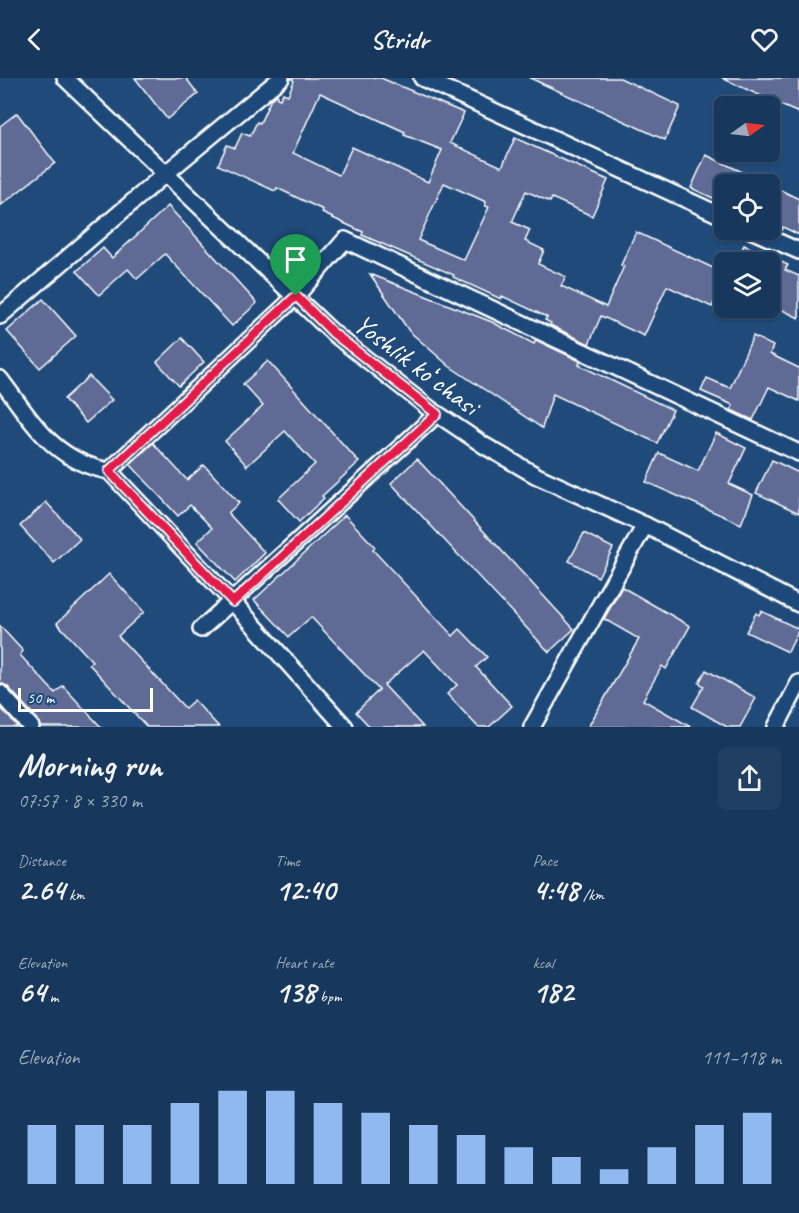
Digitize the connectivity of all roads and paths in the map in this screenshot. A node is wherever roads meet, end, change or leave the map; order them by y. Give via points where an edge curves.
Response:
1 (65, 78) edge
2 (280, 78) edge
3 (422, 78) edge
4 (165, 174) junction
5 (714, 212) edge
6 (774, 240) edge
7 (799, 251) edge
8 (296, 296) junction
9 (0, 316) edge
10 (0, 380) edge
11 (437, 414) junction
12 (799, 453) edge
13 (109, 471) junction
14 (645, 525) junction
15 (233, 602) junction
16 (799, 604) edge
17 (201, 629) dead end
18 (799, 683) edge
19 (0, 693) edge
20 (31, 727) edge
21 (345, 727) edge
22 (532, 727) edge
23 (776, 727) edge

1 - 4 street, Yoshlik koʻchasi
2 - 4 street
3 - 5 street
4 - 8 street, Yoshlik koʻchasi
4 - 9 street
6 - 7 street
8 - 11 street, Yoshlik koʻchasi via 333,333
8 - 12 street via 345,240
8 - 13 street
10 - 13 street via 46,439 68,457
11 - 14 street, Yoshlik koʻchasi via 537,476
11 - 15 street
13 - 15 street
14 - 16 street, Yoshlik koʻchasi
14 - 22 street
15 - 17 street
15 - 21 street
18 - 23 street
19 - 20 street

